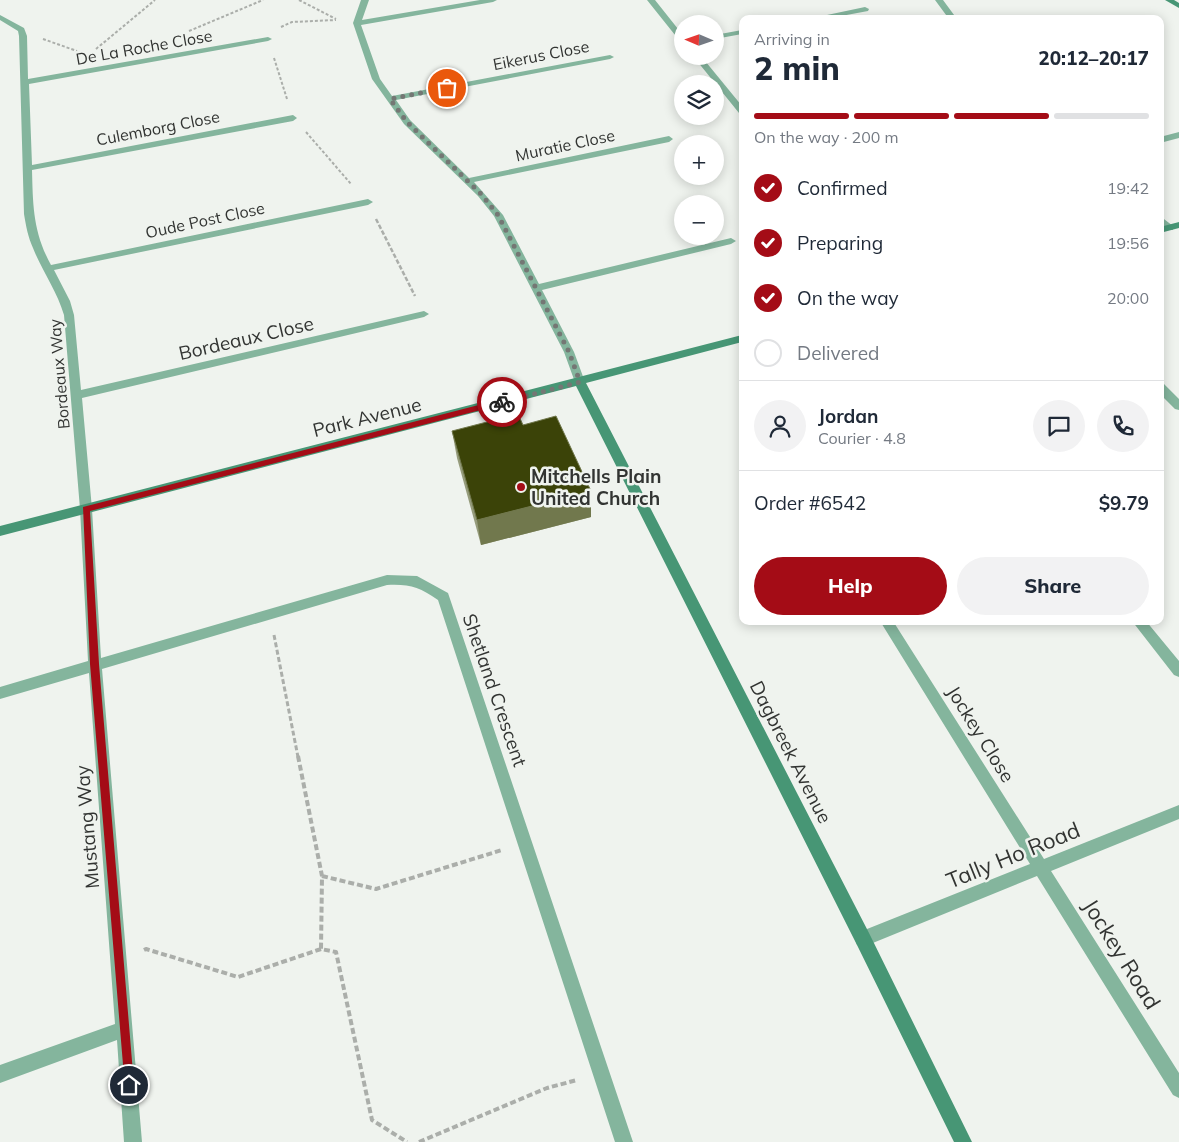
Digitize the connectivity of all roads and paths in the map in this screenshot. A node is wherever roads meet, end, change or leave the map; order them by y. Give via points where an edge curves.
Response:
1 (155, 0) edge
2 (263, 0) edge
3 (299, 0) edge
4 (365, 0) edge
5 (493, 0) edge
6 (651, 0) edge
7 (939, 0) edge
8 (1170, 0) edge
9 (1179, 6) edge
10 (865, 9) dead end
11 (833, 15) edge
12 (950, 15) edge
13 (0, 17) edge
14 (357, 23) junction
15 (674, 28) edge
16 (21, 30) junction
17 (185, 33) dead end
18 (739, 33) edge
19 (724, 35) edge
20 (268, 39) junction
21 (88, 55) junction
22 (610, 57) dead end
23 (704, 65) edge
24 (81, 72) junction
25 (25, 82) junction
26 (390, 99) junction
27 (739, 107) edge
28 (293, 118) junction
29 (1179, 135) edge
30 (669, 138) dead end
31 (1164, 139) edge
32 (28, 168) junction
33 (467, 181) junction
34 (368, 202) junction
35 (731, 240) dead end
36 (49, 268) junction
37 (537, 288) junction
38 (424, 314) joint
39 (739, 340) edge
40 (580, 382) junction
41 (1164, 391) edge
42 (76, 395) junction
43 (1179, 406) edge
44 (86, 509) junction
45 (0, 531) edge
46 (272, 613) junction
47 (889, 625) edge
48 (1141, 625) edge
49 (95, 664) junction
50 (1179, 671) edge
51 (0, 693) edge
52 (1179, 812) edge
53 (525, 843) junction
54 (1042, 869) junction
55 (322, 876) junction
56 (864, 939) junction
57 (321, 949) junction
58 (119, 961) junction
59 (124, 1028) junction
60 (601, 1072) junction
61 (0, 1074) edge
62 (1179, 1089) edge
63 (133, 1142) edge
64 (407, 1142) edge
65 (419, 1142) edge
66 (624, 1142) edge
67 (963, 1142) edge

1 - 21 path
2 - 17 path
3 - 20 path via 339,20 292,22 270,32
4 - 14 street
5 - 14 street
6 - 15 street
7 - 12 street
8 - 9 street
10 - 11 street
13 - 16 street
14 - 26 street via 376,79
16 - 21 path
16 - 25 street, Bordeaux Way
18 - 19 street
20 - 24 street, De La Roche Close
20 - 28 path
21 - 24 path
22 - 26 street, Eikerus Close
23 - 27 street
24 - 25 street, De La Roche Close
25 - 32 street, Bordeaux Way
26 - 33 street via 407,122
28 - 32 street, Culemborg Close
28 - 34 path
29 - 31 street
30 - 33 street, Muratie Close
32 - 36 street, Bordeaux Way via 32,233
33 - 37 street via 498,215
34 - 36 street, Oude Post Close
34 - 38 path
35 - 37 street
36 - 42 street, Bordeaux Way via 69,315
37 - 40 street
38 - 42 street, Bordeaux Close
39 - 40 street, Park Avenue
40 - 44 street, Park Avenue
40 - 56 street, Dagbreek Avenue
41 - 43 street
42 - 44 street, Bordeaux Way
44 - 45 street, Park Avenue
44 - 49 street, Mustang Way
46 - 49 street, Shetland Crescent
46 - 53 street, Shetland Crescent via 386,580 407,579 423,583 443,597
46 - 55 path
47 - 54 street, Jockey Close
48 - 50 street
49 - 51 street, Shetland Crescent
49 - 58 street, Mustang Way
52 - 54 street, Tally Ho Road
53 - 55 path via 376,889
53 - 60 street, Shetland Crescent
54 - 56 street, Tally Ho Road
54 - 62 street, Jockey Road
55 - 57 path
56 - 67 street, Dagbreek Avenue
57 - 58 path via 238,977 146,949
57 - 64 path via 336,952 372,1120
58 - 59 street, Mustang Way
59 - 61 street
59 - 63 street, Mustang Way
60 - 65 path via 547,1088
60 - 66 street, Shetland Crescent

